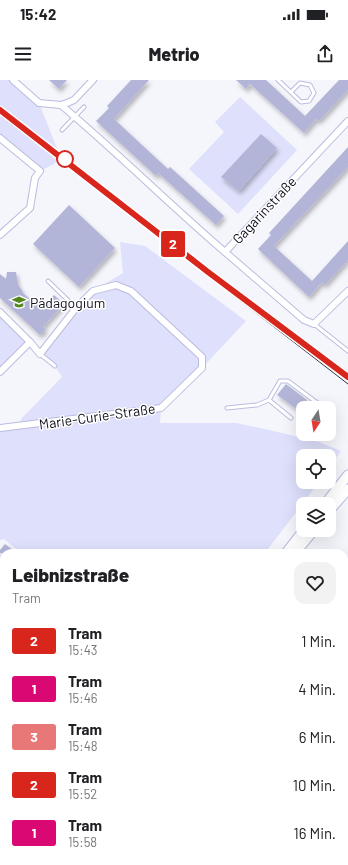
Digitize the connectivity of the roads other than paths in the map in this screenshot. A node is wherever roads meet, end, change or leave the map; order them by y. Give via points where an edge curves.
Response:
1 (13, 80) edge
2 (94, 80) edge
3 (278, 80) edge
4 (291, 92) junction
5 (61, 104) junction
6 (84, 107) dead end
7 (75, 116) junction
8 (348, 120) edge
9 (62, 130) dead end
10 (0, 138) edge
11 (0, 235) edge
12 (225, 252) junction
13 (48, 281) dead end
14 (348, 291) edge
15 (76, 308) junction
16 (0, 312) edge
17 (314, 324) junction
18 (30, 342) junction
19 (348, 351) edge
20 (40, 354) junction
21 (55, 366) dead end
22 (0, 372) edge
23 (269, 400) junction
24 (315, 401) edge
25 (227, 408) dead end
26 (291, 418) dead end
27 (0, 428) edge
28 (348, 475) edge
29 (348, 489) edge
30 (331, 497) edge
31 (336, 503) edge
32 (299, 537) edge
33 (308, 537) edge
34 (289, 549) edge
35 (298, 549) edge

1 - 5 street via 39,103
2 - 5 street via 74,100
3 - 4 lane
4 - 4 lane via 301,102 309,101 314,93 310,85 300,83
5 - 7 street
6 - 7 lane
7 - 9 lane
7 - 12 street
8 - 12 street, Gagarinstraße
10 - 11 street via 40,171 35,178 30,208
12 - 17 street, Gagarinstraße via 304,320
13 - 15 lane
14 - 17 street
15 - 20 street, Marie-Curie-Straße
15 - 27 street, Marie-Curie-Straße via 93,291 116,285 131,291 202,357 202,368 161,408
16 - 18 street
17 - 19 lane
18 - 20 street
18 - 22 street
20 - 21 lane
23 - 24 lane via 280,381 288,381
23 - 25 lane via 257,405
23 - 26 lane
28 - 30 street
29 - 31 street
32 - 34 street
33 - 35 street

